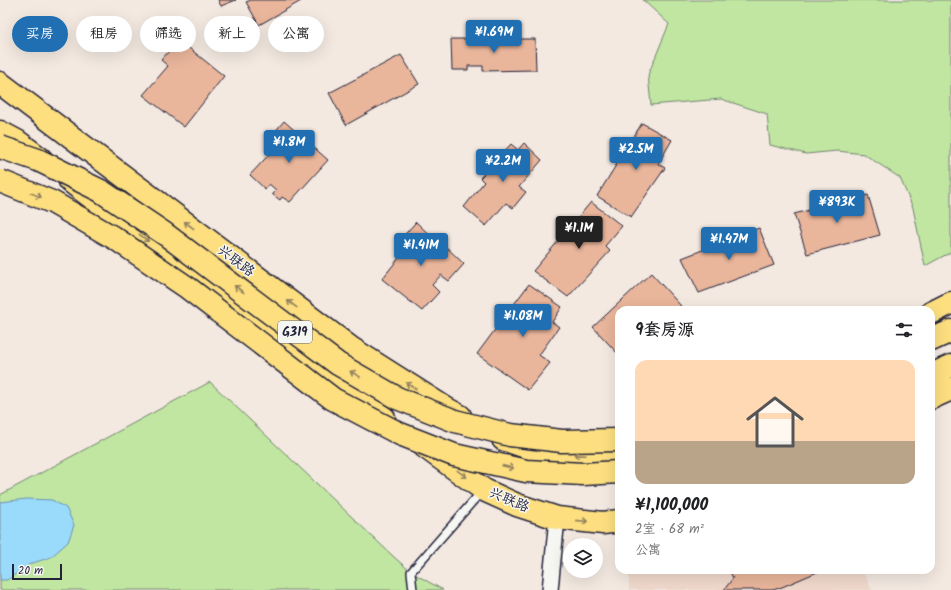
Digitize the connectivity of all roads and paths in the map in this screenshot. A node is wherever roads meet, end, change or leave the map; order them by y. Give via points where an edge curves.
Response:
1 (0, 83) edge
2 (0, 132) edge
3 (0, 147) edge
4 (0, 181) edge
5 (951, 303) edge
6 (935, 311) edge
7 (951, 331) edge
8 (935, 338) edge
9 (951, 366) edge
10 (935, 374) edge
11 (951, 389) edge
12 (935, 396) edge
13 (615, 440) edge
14 (615, 455) edge
15 (615, 472) edge
16 (484, 490) junction
17 (557, 518) junction
18 (615, 522) edge
19 (413, 590) edge
20 (550, 590) edge

14 -> 1 main road, 兴联路 via 579,456 538,451 496,436 448,409 350,348
2 -> 16 main road, 兴联路 via 17,141 324,375
13 -> 3 main road, 兴联路 / G319, bridge via 562,441 510,435 455,421 397,398 338,364 165,234 101,192 38,160
4 -> 15 main road, 兴联路 / G319, bridge via 52,202 116,239 188,288 333,398 400,434 454,455 526,471 583,474
5 - 6 main road
7 - 8 main road
9 - 10 main road
11 - 12 main road
16 - 17 main road, 兴联路
16 - 19 lane via 411,572
17 -> 18 main road, 兴联路 via 603,523
17 - 20 street

